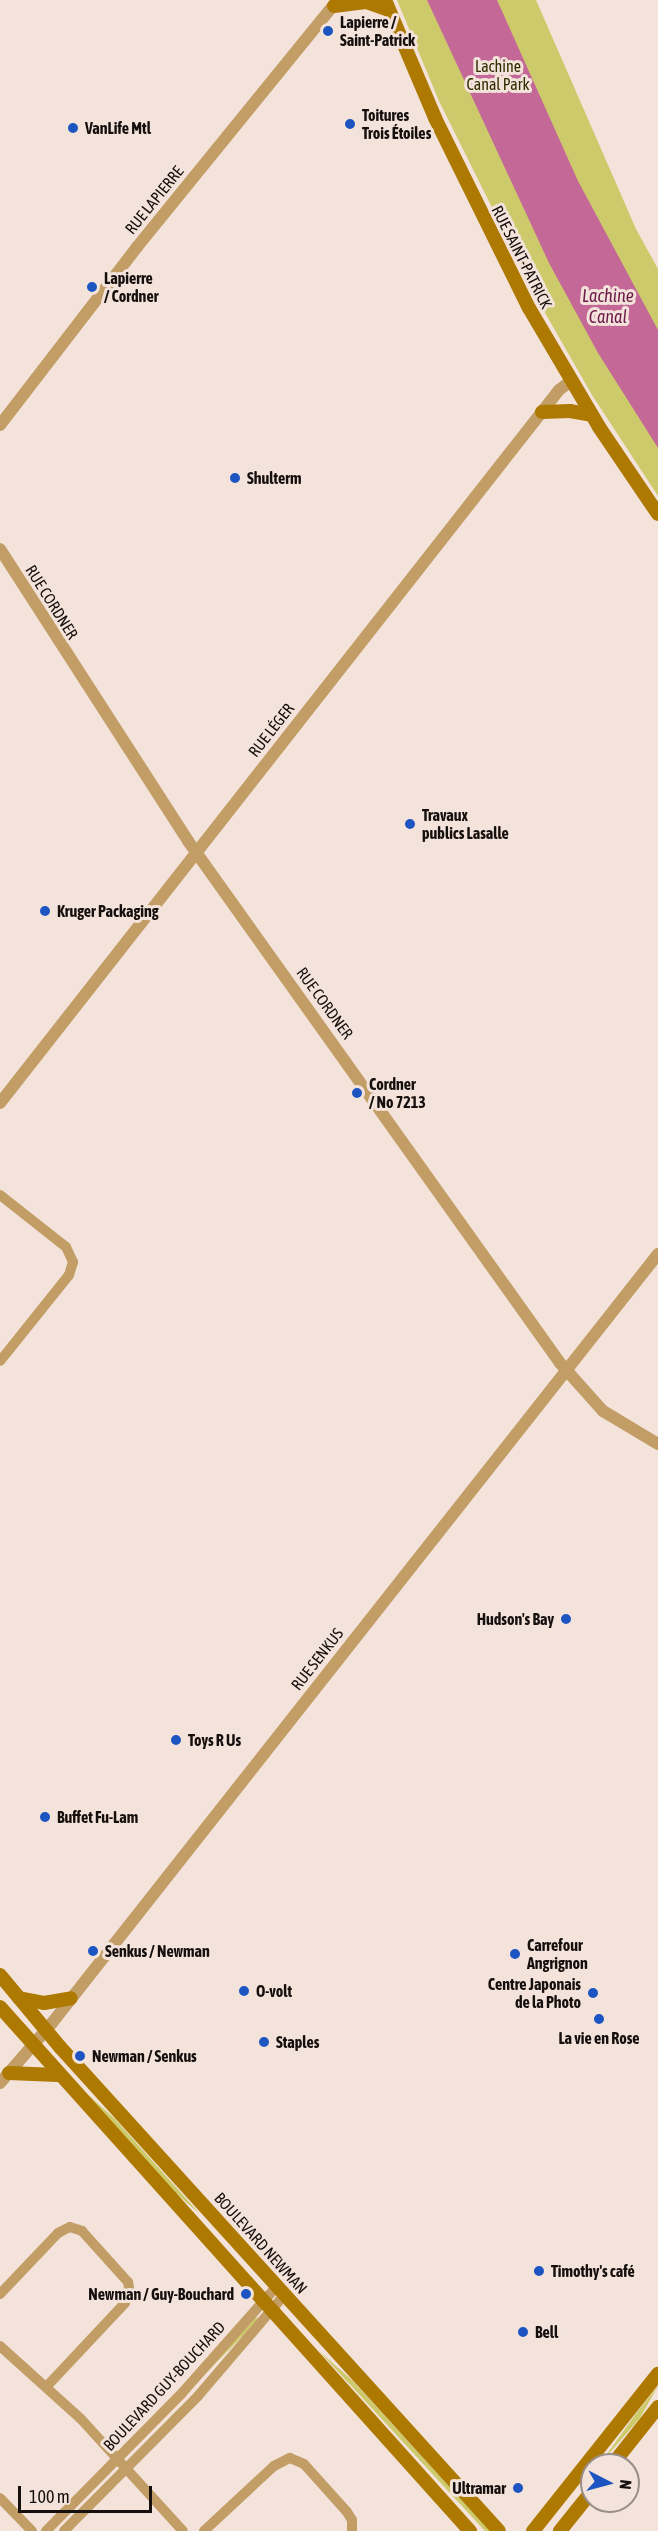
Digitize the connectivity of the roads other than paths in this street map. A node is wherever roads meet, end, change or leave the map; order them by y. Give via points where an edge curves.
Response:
1 (336, 3) edge
2 (387, 5) edge
3 (571, 381) junction
4 (542, 412) junction
5 (592, 416) junction
6 (0, 425) edge
7 (658, 514) edge
8 (0, 549) edge
9 (196, 852) junction
10 (0, 1103) edge
11 (0, 1195) edge
12 (658, 1254) edge
13 (0, 1361) edge
14 (566, 1371) junction
15 (658, 1444) edge
16 (0, 1975) edge
17 (19, 1998) junction
18 (71, 1998) junction
19 (0, 2007) edge
20 (45, 2030) junction
21 (32, 2045) junction
22 (57, 2075) junction
23 (4, 2078) edge
24 (281, 2290) junction
25 (0, 2294) edge
26 (268, 2306) junction
27 (0, 2346) edge
28 (658, 2374) edge
29 (46, 2386) junction
30 (658, 2407) edge
31 (622, 2453) edge
32 (117, 2458) junction
33 (127, 2469) junction
34 (0, 2498) edge
35 (580, 2506) edge
36 (32, 2531) edge
37 (46, 2531) edge
38 (64, 2531) edge
39 (183, 2531) edge
40 (204, 2531) edge
41 (351, 2531) edge
42 (470, 2531) edge
43 (499, 2531) edge
44 (533, 2531) edge
45 (560, 2531) edge

1 - 2 main road
1 - 6 street, RUE LAPIERRE via 137,247
2 - 3 main road, RUE SAINT-PATRICK via 448,144 529,308
3 - 4 street, RUE LÉGER
3 - 5 main road, RUE SAINT-PATRICK
4 - 5 main road via 570,411
4 - 9 street, RUE LÉGER
5 - 7 main road, RUE SAINT-PATRICK
8 - 9 street, RUE CORDNER
9 - 10 street, RUE LÉGER
9 - 14 street, RUE CORDNER
11 - 13 street via 66,1247 73,1262 69,1275
12 - 14 street, RUE SENKUS
14 - 15 street, RUE CORDNER via 603,1411
14 - 18 street, RUE SENKUS
16 - 17 main road, BOULEVARD NEWMAN
17 - 18 main road via 44,2003
17 - 20 main road, BOULEVARD NEWMAN
18 - 20 street, RUE SENKUS
19 - 21 main road
20 - 21 street, RUE SENKUS
20 - 24 main road, BOULEVARD NEWMAN
21 - 22 main road
21 - 23 street, RUE SENKUS
22 - 23 main road
22 - 26 main road
24 - 26 street, BOULEVARD GUY-BOUCHARD
24 - 43 main road, BOULEVARD NEWMAN
25 - 29 street via 58,2233 70,2227 82,2231 128,2282 130,2293 125,2303
26 - 32 street, BOULEVARD GUY-BOUCHARD
26 - 33 street, BOULEVARD GUY-BOUCHARD
26 - 42 main road
27 - 29 street
28 - 44 main road
29 - 32 street
30 - 31 main road
32 - 33 street
32 - 37 street, BOULEVARD GUY-BOUCHARD
33 - 38 street, BOULEVARD GUY-BOUCHARD
33 - 39 street
34 - 36 street
35 - 45 main road
40 - 41 street via 279,2463 290,2458 304,2464 347,2512 352,2520

